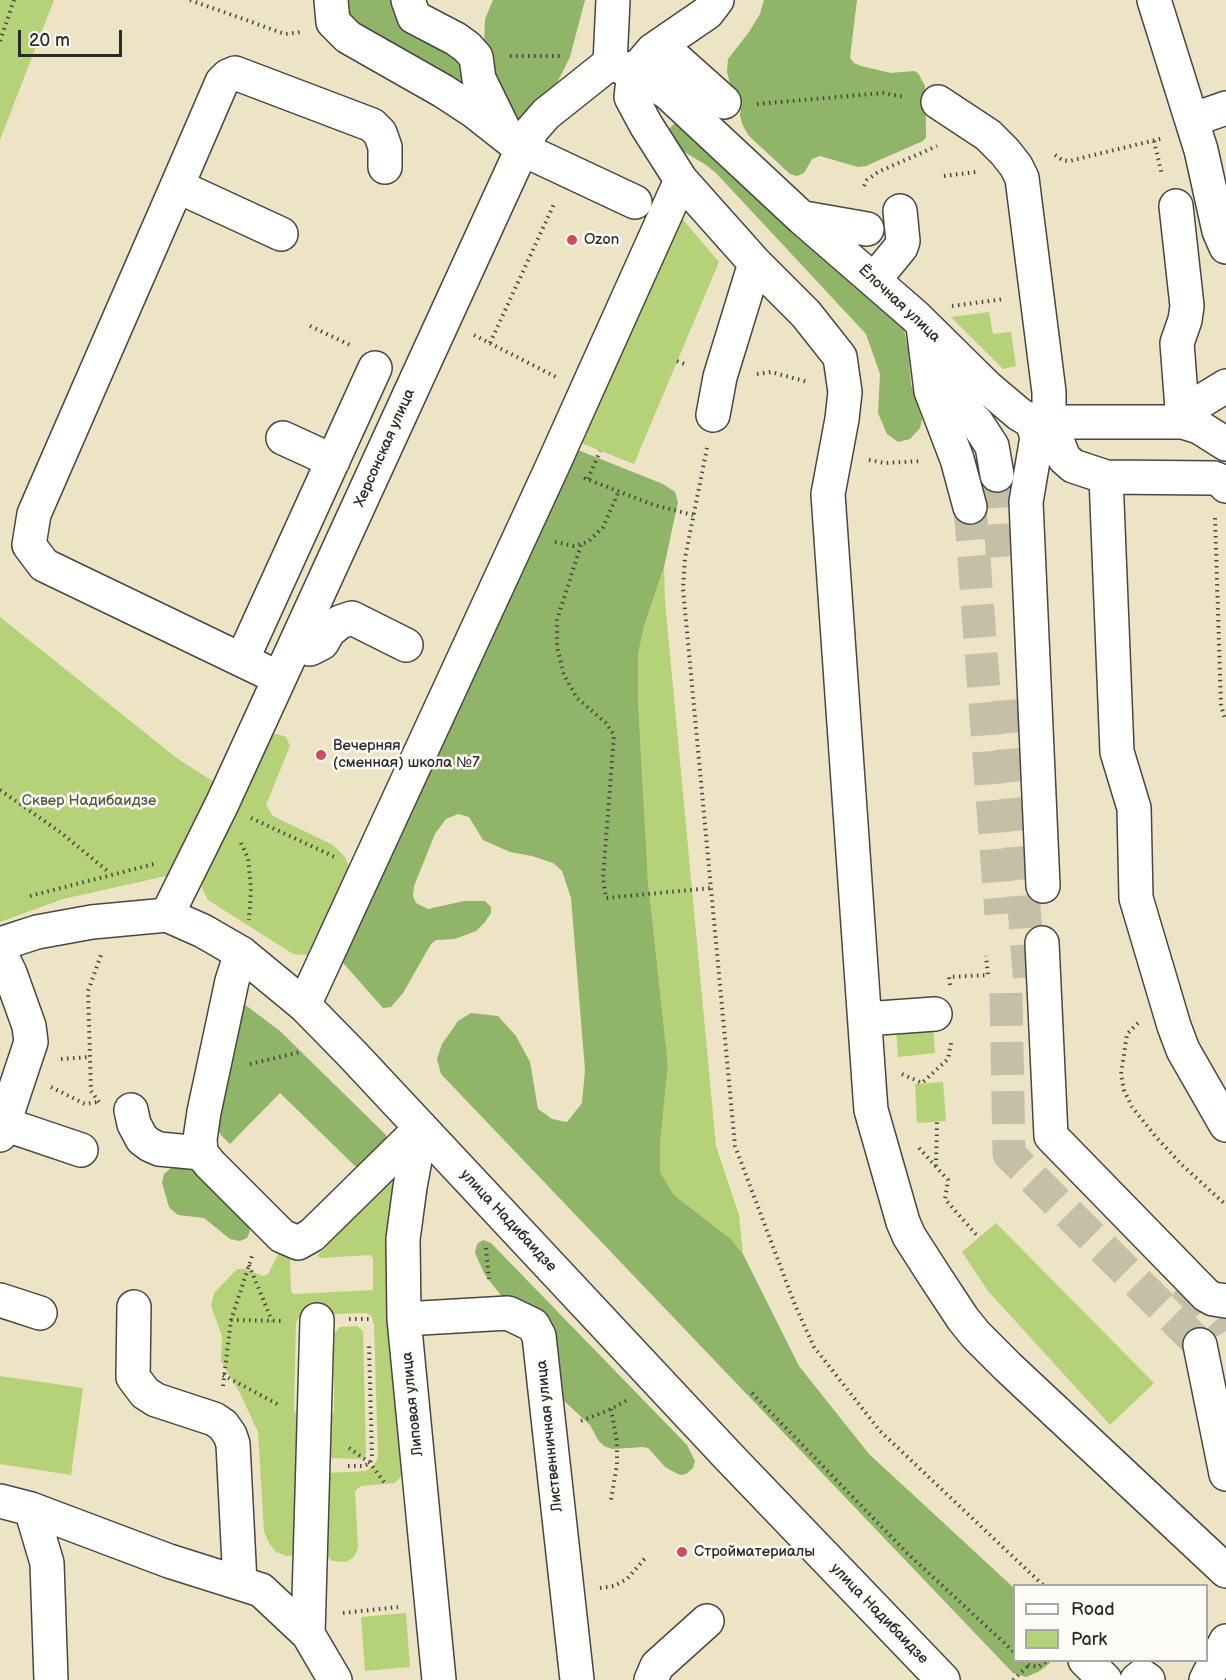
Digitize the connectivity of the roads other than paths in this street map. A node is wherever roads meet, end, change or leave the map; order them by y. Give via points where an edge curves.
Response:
1 (408, 0) edge
2 (613, 0) edge
3 (717, 0) edge
4 (1155, 0) edge
5 (332, 11) edge
6 (632, 62) junction
7 (724, 102) road end
8 (938, 102) road end
9 (1226, 108) edge
10 (1194, 126) junction
11 (522, 149) junction
12 (385, 166) dead end
13 (681, 180) junction
14 (177, 186) junction
15 (635, 202) dead end
16 (1176, 206) dead end
17 (900, 211) dead end
18 (802, 218) junction
19 (867, 229) dead end
20 (281, 234) dead end
21 (1226, 248) edge
22 (755, 263) junction
23 (874, 280) junction
24 (923, 326) junction
25 (375, 368) dead end
26 (929, 374) junction
27 (1226, 386) edge
28 (713, 415) road end
29 (1041, 421) junction
30 (1184, 422) junction
31 (283, 438) dead end
32 (1226, 444) edge
33 (333, 461) junction
34 (997, 475) tunnel mouth
35 (1106, 477) junction
36 (1220, 482) edge
37 (970, 507) tunnel mouth
38 (296, 644) junction
39 (406, 645) dead end
40 (242, 660) junction
41 (279, 678) junction
42 (1043, 886) dead end
43 (167, 915) junction
44 (1042, 943) dead end
45 (0, 944) edge
46 (0, 953) edge
47 (241, 953) junction
48 (942, 1002) road end
49 (304, 1005) junction
50 (865, 1019) junction
51 (118, 1108) road end
52 (1226, 1125) edge
53 (421, 1128) junction
54 (2, 1129) edge
55 (81, 1150) dead end
56 (201, 1153) junction
57 (0, 1300) edge
58 (1226, 1301) edge
59 (134, 1307) dead end
60 (40, 1312) dead end
61 (404, 1319) junction
62 (317, 1320) dead end
63 (1200, 1345) tunnel mouth
64 (1226, 1474) edge
65 (15, 1505) edge
66 (1226, 1571) edge
67 (240, 1583) junction
68 (708, 1621) dead end
69 (308, 1634) junction
70 (1226, 1641) edge
71 (1087, 1662) edge
72 (51, 1680) edge
73 (335, 1680) edge
74 (439, 1680) edge
75 (577, 1680) edge
76 (651, 1680) edge
77 (943, 1680) edge
78 (1105, 1680) edge
79 (1137, 1680) edge
80 (1148, 1680) edge
81 (1206, 1680) edge

1 - 11 street via 414,17 456,39 476,57 479,79 501,127
2 - 6 street
3 - 6 street, Херсонская улица via 707,13
4 - 10 street
5 - 11 street via 348,37 443,91
6 - 7 street via 677,60
6 - 11 street, Херсонская улица via 546,114
6 - 13 street via 631,97
6 - 18 street, Ёлочная улица
8 - 29 street via 988,135 1022,178 1049,392
9 - 10 street
10 - 21 street
11 - 15 street
11 - 38 street, Херсонская улица
12 - 14 street via 385,147 372,125 235,73 222,82
13 - 22 street
13 - 49 street
14 - 20 street
14 - 40 street via 34,514 29,544 44,565
16 - 30 street via 1187,306 1176,343
17 - 23 street via 901,247
18 - 19 street
18 - 23 street, Ёлочная улица
22 - 28 street via 720,377
22 - 50 street via 806,314 840,357 845,392 828,494
23 - 24 street, Ёлочная улица
24 - 26 street
24 - 29 street, Ёлочная улица via 1019,414
25 - 33 street
26 - 34 street via 993,446
26 - 37 street
27 - 30 street via 1195,405
29 - 30 street
29 - 35 street via 1073,466
29 - 42 street via 1026,502
30 - 32 street
31 - 33 street
33 - 40 street
35 - 36 street
35 - 52 street via 1117,752 1134,808 1136,898 1183,1050
38 - 39 street via 310,650 322,643 340,622 352,618
38 - 41 street, Херсонская улица
40 - 41 street
41 - 43 street, Херсонская улица
43 - 45 street, улица Надибаидзе via 92,922 37,932
43 - 47 street, улица Надибаидзе
44 - 58 street via 1051,1136 1206,1295
46 - 54 street via 31,1042
47 - 49 street, улица Надибаидзе
47 - 56 street via 212,1072
48 - 50 street
49 - 53 street, улица Надибаидзе
50 - 66 street via 871,1110 903,1222 963,1319 1008,1367
51 - 56 street via 150,1145
53 - 56 street via 312,1235 298,1243 282,1236
53 - 61 street, Липовая улица via 403,1239
53 - 77 street, улица Надибаидзе
54 - 55 street
57 - 60 street
59 - 67 street via 133,1377 156,1400 214,1419 230,1435
61 - 74 street, Липовая улица
61 - 75 street, Лиственничная улица via 508,1314 533,1325 539,1336
62 - 69 street
63 - 64 street
65 - 67 street
65 - 72 street via 47,1563
67 - 69 street via 261,1590
68 - 76 street via 657,1666
69 - 73 street
70 - 81 street
71 - 78 street
79 - 80 street via 1142,1676

